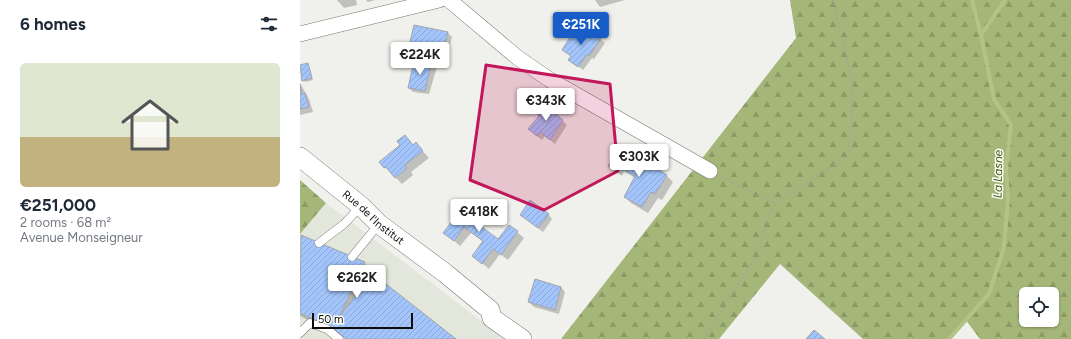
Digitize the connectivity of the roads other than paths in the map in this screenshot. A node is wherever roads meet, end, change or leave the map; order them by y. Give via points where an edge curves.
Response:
1 (439, 0) edge
2 (449, 0) edge
3 (300, 34) edge
4 (300, 157) edge
5 (710, 171) road end
6 (361, 206) junction
7 (380, 224) junction
8 (319, 243) dead end
9 (352, 257) dead end
10 (300, 333) edge
11 (339, 339) edge
12 (522, 339) edge

1 - 3 street
2 - 5 street via 518,58 550,80
4 - 6 street, Rue de l'Institut
6 - 7 street, Rue de l'Institut
6 - 8 lane via 344,224
7 - 9 lane
7 - 12 street, Rue de l'Institut via 490,310 492,318
10 - 11 lane via 311,321

